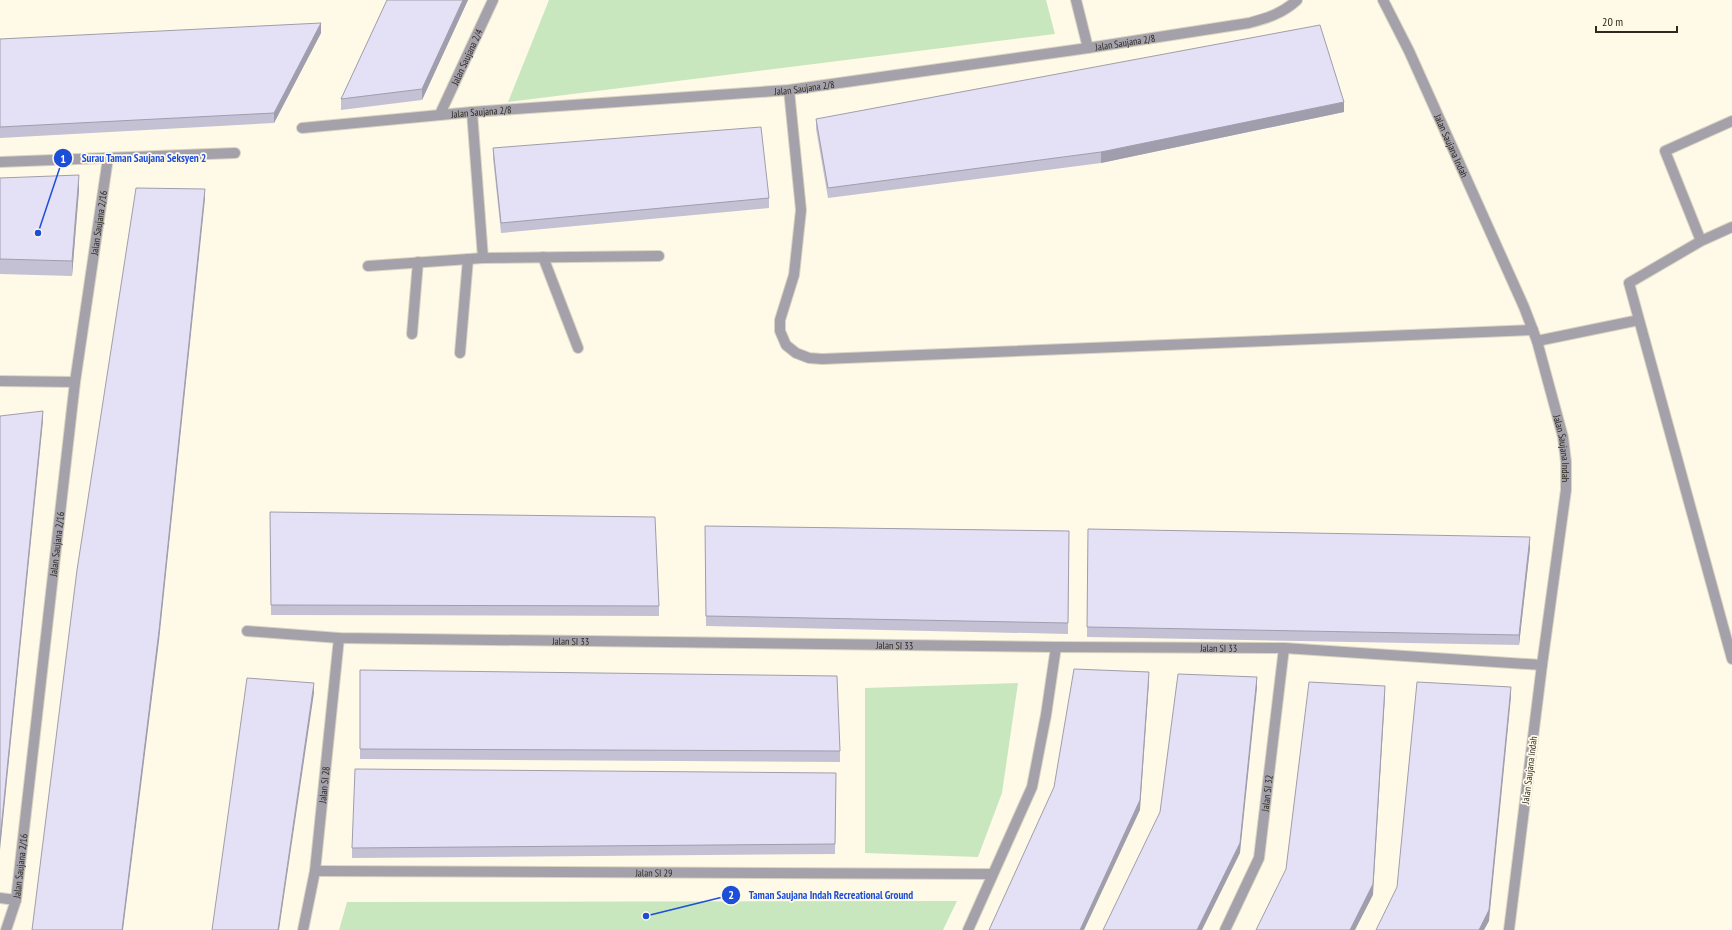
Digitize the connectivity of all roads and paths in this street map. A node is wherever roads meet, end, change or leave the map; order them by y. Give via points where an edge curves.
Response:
1 (493, 0) edge
2 (1076, 0) edge
3 (1297, 0) edge
4 (1383, 0) edge
5 (1088, 48) junction
6 (790, 90) junction
7 (472, 112) junction
8 (440, 114) junction
9 (1732, 121) edge
10 (302, 128) dead end
11 (235, 153) dead end
12 (108, 158) junction
13 (0, 162) edge
14 (1732, 227) edge
15 (1701, 241) junction
16 (659, 256) dead end
17 (543, 257) junction
18 (483, 258) junction
19 (468, 259) junction
20 (418, 262) junction
21 (368, 266) dead end
22 (1639, 320) junction
23 (1533, 330) junction
24 (412, 334) dead end
25 (1537, 341) junction
26 (578, 348) dead end
27 (460, 353) dead end
28 (0, 381) edge
29 (76, 382) junction
30 (247, 631) dead end
31 (339, 638) junction
32 (1056, 647) junction
33 (1284, 648) junction
34 (1732, 659) edge
35 (1542, 665) junction
36 (315, 871) junction
37 (992, 874) junction
38 (0, 898) edge
39 (16, 900) junction
40 (6, 930) edge
41 (303, 930) edge
42 (968, 930) edge
43 (1225, 930) edge
44 (1509, 930) edge

1 - 8 street, Jalan Saujana 2/4
2 - 5 street
3 - 5 street, Jalan Saujana 2/8 via 1272,17 1250,23
4 - 23 street, Jalan Saujana Indah via 1409,51
5 - 6 street, Jalan Saujana 2/8
6 - 7 street, Jalan Saujana 2/8
6 - 23 street via 801,210 794,275 780,320 780,331 786,345 796,353 809,358
7 - 8 street, Jalan Saujana 2/8
7 - 18 street
8 - 10 street, Jalan Saujana 2/8
9 - 15 street via 1665,151
11 - 12 street
12 - 13 street
12 - 29 street, Jalan Saujana 2/16
14 - 15 street
15 - 22 street via 1629,283
16 - 17 street
17 - 18 street
17 - 26 street
18 - 19 street
19 - 20 street
19 - 27 street
20 - 21 street
20 - 24 street
22 - 25 street
22 - 34 street
23 - 25 street, Jalan Saujana Indah
25 - 35 street, Jalan Saujana Indah via 1563,437 1566,462 1566,490
28 - 29 street
29 - 39 street, Jalan Saujana 2/16
30 - 31 street, Jalan SI 33
31 - 32 street, Jalan SI 33
31 - 36 street, Jalan SI 28
32 - 33 street, Jalan SI 33
32 - 37 street via 1032,787
33 - 35 street, Jalan SI 33
33 - 43 street, Jalan SI 32 via 1259,858
35 - 44 street, Jalan Saujana Indah
36 - 37 street, Jalan SI 29
36 - 41 street, Jalan SI 28
37 - 42 street
38 - 39 street
39 - 40 street, Jalan Saujana 2/16

